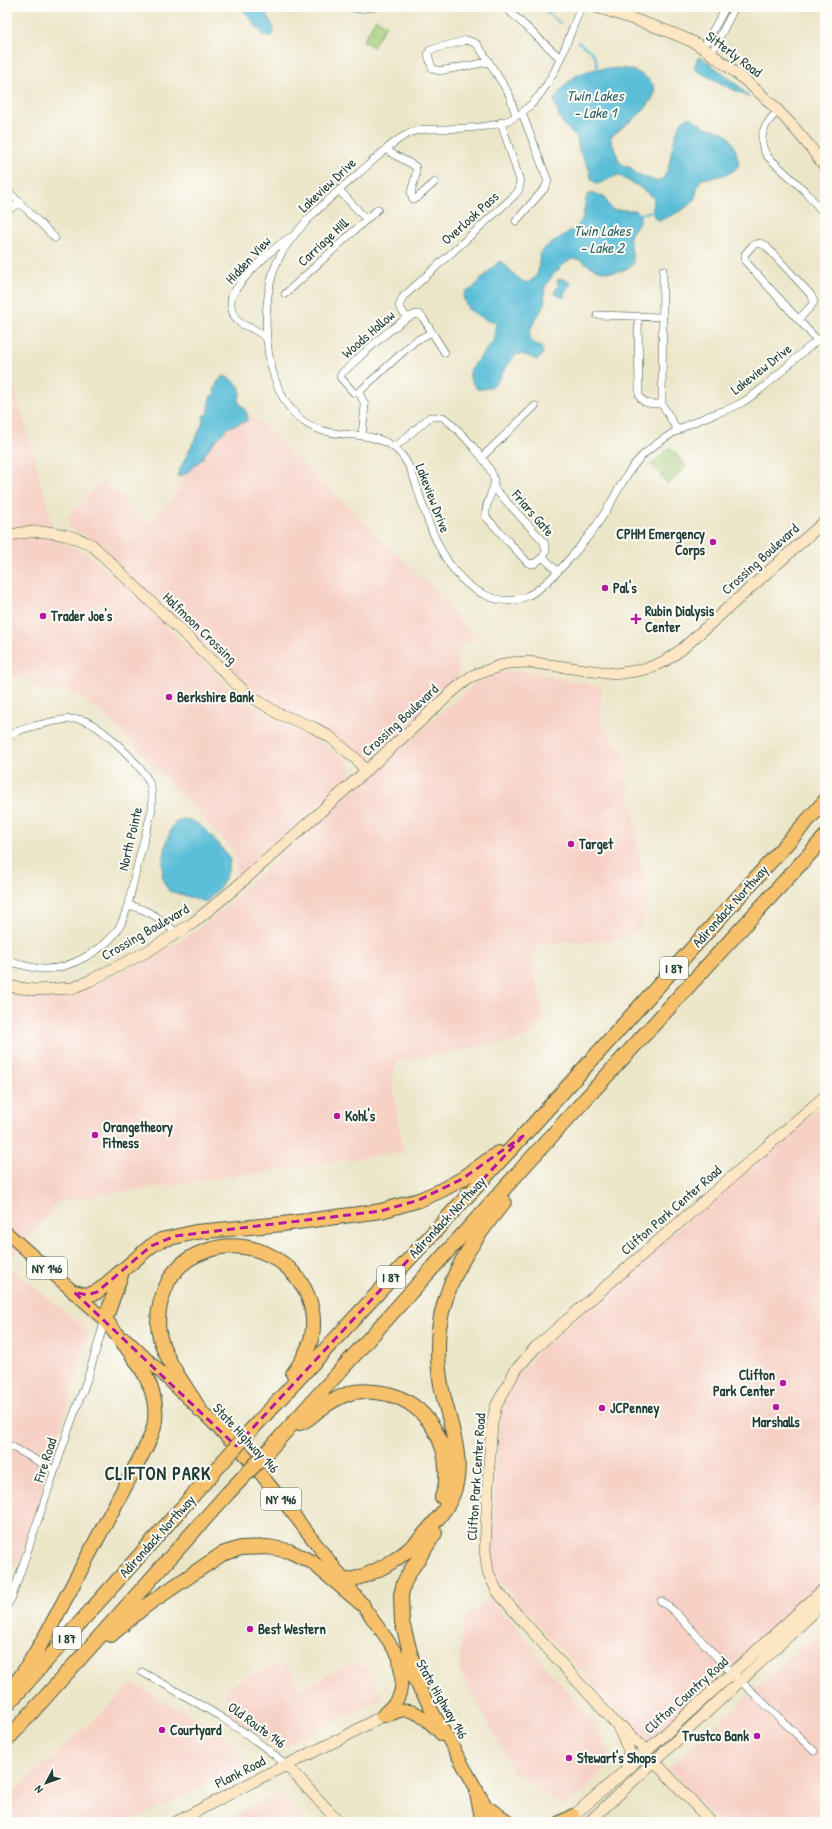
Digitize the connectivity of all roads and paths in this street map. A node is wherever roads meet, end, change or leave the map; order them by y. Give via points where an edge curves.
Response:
1 (351, 7) edge
2 (376, 7) edge
3 (505, 7) edge
4 (581, 7) edge
5 (596, 7) edge
6 (726, 7) edge
7 (736, 7) edge
8 (707, 51) junction
9 (560, 58) junction
10 (489, 62) junction
11 (778, 110) junction
12 (519, 114) junction
13 (501, 122) junction
14 (388, 148) junction
15 (825, 167) edge
16 (435, 182) dead end
17 (7, 190) edge
18 (340, 190) junction
19 (19, 203) junction
20 (378, 209) dead end
21 (7, 211) edge
22 (825, 215) edge
23 (366, 219) junction
24 (516, 221) dead end
25 (295, 235) junction
26 (55, 238) dead end
27 (663, 270) dead end
28 (285, 294) dead end
29 (597, 315) dead end
30 (638, 316) junction
31 (662, 316) junction
32 (407, 318) junction
33 (799, 319) junction
34 (432, 332) junction
35 (823, 335) edge
36 (267, 339) junction
37 (445, 353) dead end
38 (359, 392) junction
39 (662, 404) junction
40 (535, 406) dead end
41 (678, 431) junction
42 (362, 435) junction
43 (395, 447) junction
44 (482, 456) junction
45 (494, 487) junction
46 (825, 521) edge
47 (7, 536) edge
48 (543, 557) junction
49 (557, 571) junction
50 (7, 737) edge
51 (366, 771) junction
52 (825, 801) edge
53 (825, 837) edge
54 (128, 905) junction
55 (177, 934) junction
56 (7, 961) edge
57 (7, 986) edge
58 (825, 1096) edge
59 (523, 1136) junction
60 (527, 1163) junction
61 (7, 1233) edge
62 (123, 1270) junction
63 (74, 1292) junction
64 (105, 1320) junction
65 (200, 1410) junction
66 (260, 1419) junction
67 (291, 1426) junction
68 (7, 1444) edge
69 (54, 1470) junction
70 (453, 1494) junction
71 (342, 1577) junction
72 (825, 1588) edge
73 (662, 1601) dead end
74 (825, 1602) edge
75 (363, 1605) junction
76 (7, 1606) edge
77 (92, 1645) junction
78 (399, 1656) junction
79 (142, 1672) dead end
80 (732, 1673) junction
81 (741, 1681) junction
82 (420, 1688) junction
83 (7, 1696) edge
84 (7, 1705) edge
85 (382, 1716) junction
86 (617, 1725) junction
87 (7, 1740) edge
88 (451, 1744) junction
89 (646, 1751) junction
90 (814, 1751) dead end
91 (654, 1761) junction
92 (287, 1766) junction
93 (626, 1770) junction
94 (631, 1782) junction
95 (475, 1787) junction
96 (486, 1806) junction
97 (569, 1819) edge
98 (176, 1822) edge
99 (339, 1822) edge
100 (482, 1822) edge
101 (495, 1822) edge
102 (510, 1822) edge
103 (560, 1822) edge
104 (589, 1822) edge
105 (711, 1822) edge

1 - 2 street
3 - 9 street
4 - 9 street, Lakeview Drive
5 - 8 street, Sitterly Road via 659,27
6 - 8 street
7 - 8 street
8 - 11 street, Sitterly Road via 747,81
9 - 12 street, Lakeview Drive via 551,78 531,104
10 - 10 street via 436,71 430,66 428,54 432,48 467,40 477,44
10 - 12 street
11 - 15 street, Sitterly Road
11 - 22 street via 763,129 763,150
12 - 13 street, Lakeview Drive
12 - 24 street via 548,181 545,188
13 - 14 street, Lakeview Drive via 468,128 421,130 401,138
13 - 32 street, Overlook Pass via 520,181 519,190 403,296 400,306
14 - 16 street via 391,153 415,166 411,194 413,198 417,198
14 - 18 street, Lakeview Drive
17 - 19 street
18 - 23 street, Carriage Hill
18 - 25 street, Lakeview Drive
19 - 21 street
19 - 26 street
20 - 23 street
23 - 28 street, Carriage Hill
25 - 36 street, Lakeview Drive via 280,255 269,286 266,304
25 - 36 street, Hidden View via 268,254 235,291 231,301 238,321
27 - 31 street
29 - 30 street
30 - 31 street
30 - 39 street via 639,395 645,403
31 - 39 street
32 - 34 street, Woods Hollow via 419,314
32 - 38 street, Woods Hollow via 341,375 341,379 354,393
33 - 33 street via 812,305 811,295 766,246 760,243 753,245 745,254 745,260
33 - 35 street
34 - 37 street, Woods Hollow
34 - 38 street via 415,340
35 - 41 street, Lakeview Drive via 751,397
36 - 42 street, Lakeview Drive via 278,385 284,399 299,418 320,430
38 - 42 street via 365,404
39 - 41 street
40 - 44 street
41 - 49 street, Lakeview Drive via 645,453 633,466 586,540
42 - 43 street, Lakeview Drive via 377,438
43 - 44 street, Friars Gate via 427,420 433,416 440,416
43 - 49 street, Lakeview Drive via 415,480 434,537 468,585 479,593 512,601 535,591
44 - 45 street, Friars Gate via 494,476
45 - 48 street, Friars Gate via 544,542 546,551
45 - 48 street, Friars Gate via 486,517 528,563 534,564
46 - 51 street, Crossing Boulevard via 682,649 665,661 646,669 614,674 528,662 495,666 472,676 453,691
47 - 51 street, Halfmoon Crossing via 30,531 50,531 72,536 92,545 247,694 279,714 313,727 330,737
48 - 49 street, Friars Gate
50 - 54 street, North Pointe via 20,729 50,722 81,719 108,736 131,758 149,781 152,809
51 - 55 street, Crossing Boulevard via 233,890
52 - 59 highway, Adirondack Northway / I 87
53 - 60 highway, Adirondack Northway / I 87
54 - 55 street via 152,912
54 - 56 street, North Pointe via 112,938 71,964 44,969
55 - 57 street, Crossing Boulevard via 72,988 35,990
58 - 86 street, Clifton Park Center Road via 536,1347 515,1371 496,1406 492,1424 485,1550 491,1581 521,1619
59 - 62 highway via 462,1179 419,1200 381,1211 337,1218 175,1236 151,1246
59 - 66 highway, Adirondack Northway / I 87
60 - 67 highway, Adirondack Northway / I 87
60 - 70 highway via 509,1195 476,1237 459,1265 449,1286 439,1328 439,1366 458,1466
61 - 63 main road, State Highway 146 / NY 146
62 - 63 highway via 97,1292 87,1295
62 - 64 highway
63 - 64 main road, State Highway 146 / NY 146
64 - 65 main road, State Highway 146 / NY 146
64 - 69 street, Fire Road via 88,1377
64 - 83 highway via 141,1365 149,1380 154,1403 154,1426 146,1447 45,1637
65 - 66 highway via 165,1352 159,1333 160,1300 174,1272 195,1255 219,1247 247,1247 279,1259 298,1278 310,1304 312,1325 309,1346 298,1367
65 - 71 main road, State Highway 146 / NY 146 via 246,1456
66 - 84 highway, Adirondack Northway / I 87, bridge
67 - 71 highway via 307,1421 341,1396 355,1392 379,1392 408,1402 421,1411 441,1440 446,1480 442,1497 433,1512 411,1537 387,1557
67 - 77 highway, Adirondack Northway / I 87, bridge
68 - 69 street
69 - 76 street, Fire Road via 15,1590
70 - 71 highway via 444,1511 404,1553 366,1575
70 - 82 highway via 450,1508 409,1573 401,1595 402,1622
71 - 75 main road, State Highway 146 / NY 146
72 - 80 street, Clifton Country Road
73 - 80 street
74 - 81 street, Clifton Country Road
75 - 77 highway via 312,1562 289,1551 241,1548 222,1554 144,1607 114,1634
75 - 78 main road, State Highway 146 / NY 146
77 - 87 highway, Adirondack Northway / I 87
78 - 82 main road, State Highway 146 / NY 146
78 - 85 main road via 399,1695
79 - 92 street, Old Route 146 via 236,1726
80 - 81 street
80 - 89 street, Clifton Country Road
81 - 90 street
81 - 91 street, Clifton Country Road
82 - 88 main road, State Highway 146 / NY 146
85 - 88 main road via 413,1712 428,1721
85 - 92 street, Plank Road
86 - 89 street, Clifton Park Center Road via 624,1728
86 - 93 street via 629,1750
88 - 95 main road, State Highway 146 / NY 146
89 - 93 street, Clifton Country Road
89 - 94 street via 645,1761
91 - 94 street, Clifton Country Road
91 - 105 street
92 - 98 street, Plank Road
92 - 99 street, Old Route 146
93 - 97 street, Clifton Country Road
94 - 104 street, Clifton Country Road
95 - 96 main road, State Highway 146 / NY 146
95 - 100 main road
96 - 101 main road, State Highway 146 / NY 146
96 - 102 main road
97 - 103 main road

